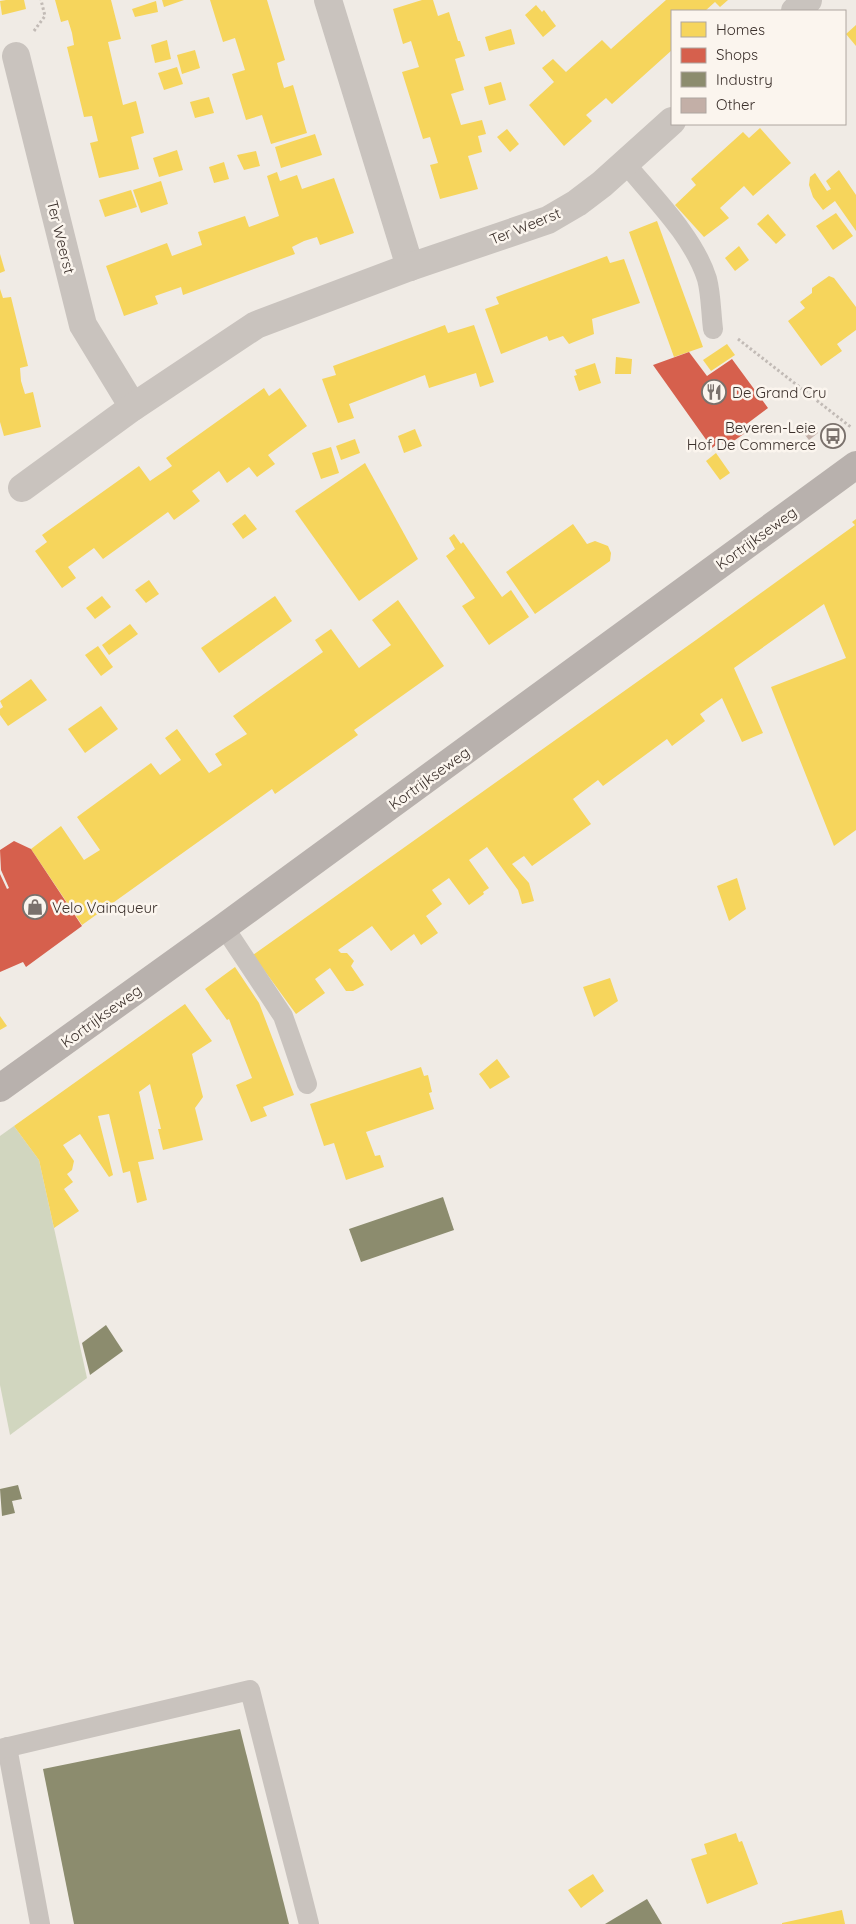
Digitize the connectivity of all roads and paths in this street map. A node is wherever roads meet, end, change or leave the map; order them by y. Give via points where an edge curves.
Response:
1 (328, 0) edge
2 (808, 0) edge
3 (796, 10) edge
4 (16, 56) dead end
5 (671, 122) edge
6 (625, 163) junction
7 (410, 268) junction
8 (713, 329) joint
9 (133, 407) junction
10 (852, 428) dead end
11 (856, 465) edge
12 (22, 488) dead end
13 (224, 927) junction
14 (306, 1084) dead end
15 (0, 1088) edge
16 (4, 1748) edge
17 (40, 1924) edge
18 (309, 1924) edge

1 - 7 street
2 - 3 street
4 - 9 street, Ter Weerst via 83,325
5 - 6 street, Ter Weerst
6 - 7 street, Ter Weerst via 577,203 548,220
6 - 8 lane via 700,259 708,281
7 - 9 street, Ter Weerst via 256,324
8 - 10 path via 727,331
9 - 12 street, Ter Weerst
11 - 13 main road, Kortrijkseweg
13 - 14 lane via 283,1016
13 - 15 main road, Kortrijkseweg
16 - 17 lane
16 - 18 lane via 250,1690

